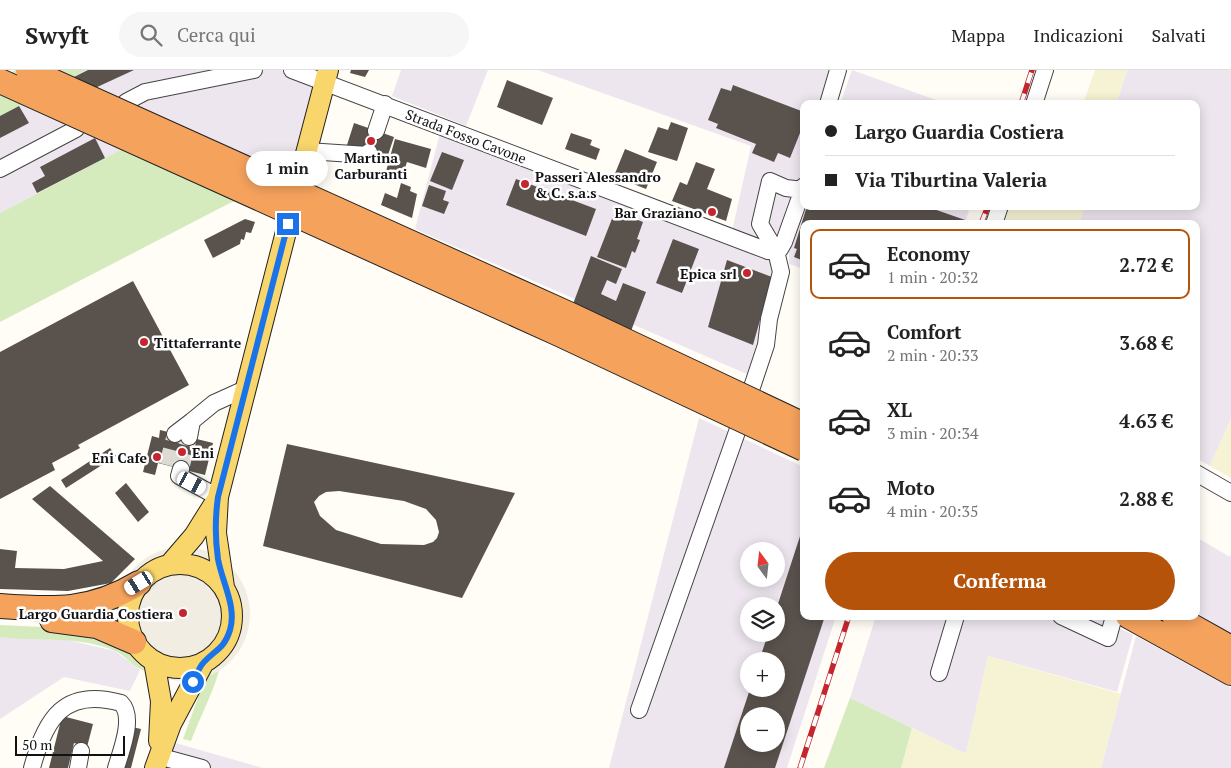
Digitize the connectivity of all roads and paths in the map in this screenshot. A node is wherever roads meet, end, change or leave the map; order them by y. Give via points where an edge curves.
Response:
1 (28, 70) edge
2 (254, 70) edge
3 (292, 70) edge
4 (838, 70) edge
5 (1045, 70) edge
6 (326, 76) edge
7 (0, 81) edge
8 (829, 100) edge
9 (1035, 100) edge
10 (126, 102) dead end
11 (386, 104) junction
12 (76, 129) dead end
13 (376, 131) dead end
14 (307, 151) junction
15 (368, 152) dead end
16 (0, 169) edge
17 (299, 180) dead end
18 (800, 188) edge
19 (800, 195) edge
20 (288, 224) dead end
21 (778, 250) junction
22 (752, 387) dead end
23 (245, 390) junction
24 (800, 423) edge
25 (738, 429) dead end
26 (185, 431) tunnel mouth
27 (800, 447) edge
28 (176, 470) dead end
29 (1200, 474) edge
30 (1231, 493) edge
31 (218, 497) junction
32 (170, 564) junction
33 (139, 583) junction
34 (224, 587) junction
35 (0, 606) edge
36 (0, 618) edge
37 (955, 620) edge
38 (1069, 620) edge
39 (1120, 620) edge
40 (1125, 620) edge
41 (1181, 620) edge
42 (134, 642) junction
43 (1231, 648) edge
44 (154, 661) junction
45 (204, 662) junction
46 (939, 673) dead end
47 (1231, 673) edge
48 (639, 710) dead end
49 (81, 751) dead end
50 (157, 762) edge
51 (32, 768) edge
52 (78, 768) edge
53 (116, 768) edge
54 (202, 768) edge

1 - 24 highway, bridge via 572,315
2 - 10 street via 145,92
3 - 6 street, Strada Fosso Cavone
4 - 8 street
5 - 9 street
6 - 11 street, Strada Fosso Cavone
6 - 14 main road
7 - 27 highway, bridge via 568,338
11 - 13 street
11 - 21 street, Strada Fosso Cavone via 745,244 768,251
12 - 16 street
14 - 15 street via 368,155
14 - 17 main road
18 - 21 street via 786,188 770,181 760,224
19 - 21 street
20 - 23 main road
21 - 22 street via 780,282 769,319 766,345
23 - 26 street via 214,403
23 - 31 main road
25 - 48 street
28 - 31 street
29 - 30 street
31 - 32 main road via 194,536
31 - 34 main road via 216,533
32 - 33 main road via 148,574
32 - 34 main road via 200,567 210,572
33 - 35 highway via 119,595 73,608
33 - 42 main road via 131,596 128,611
34 - 45 main road via 230,600 231,629 216,654
36 - 42 highway via 84,623 110,630
37 - 46 street
38 - 39 street via 1108,638
40 - 47 highway
41 - 43 highway
42 - 44 main road
44 - 45 main road via 179,668
44 - 50 main road via 161,701
45 - 50 main road via 182,702
49 - 52 street
50 - 54 street
51 - 53 street via 38,744 52,717 61,708 84,699 102,698 121,703 126,712

